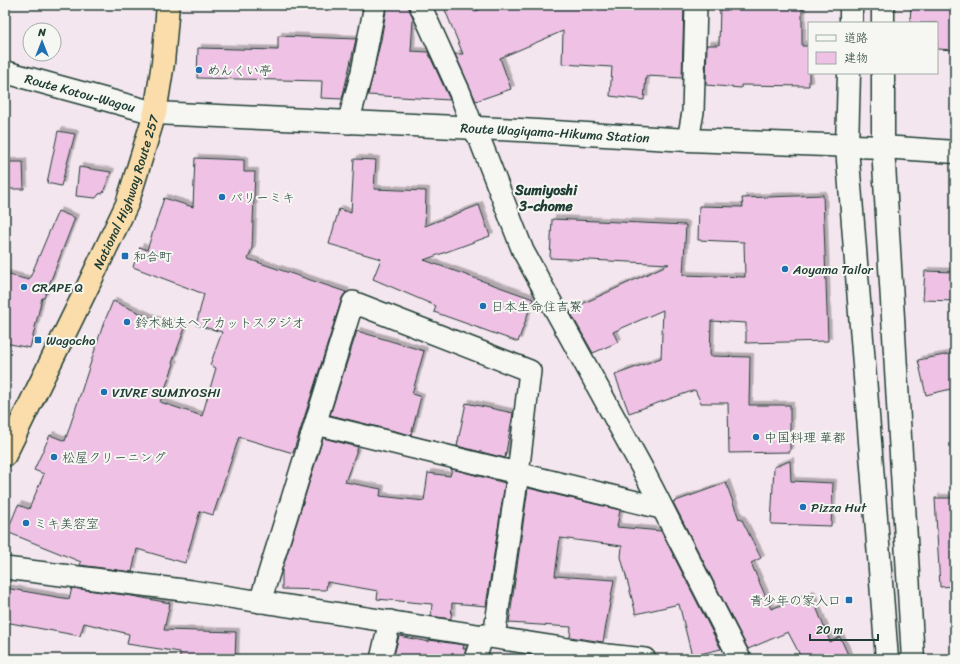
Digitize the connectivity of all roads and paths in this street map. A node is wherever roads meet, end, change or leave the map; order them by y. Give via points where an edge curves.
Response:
1 (168, 5) edge
2 (375, 5) edge
3 (420, 5) edge
4 (696, 5) edge
5 (851, 5) edge
6 (883, 5) edge
7 (850, 22) edge
8 (883, 22) edge
9 (5, 72) edge
10 (849, 74) edge
11 (883, 74) edge
12 (156, 113) junction
13 (348, 122) junction
14 (473, 128) junction
15 (688, 140) junction
16 (847, 147) junction
17 (883, 147) junction
18 (955, 152) edge
19 (316, 424) junction
20 (5, 455) edge
21 (518, 474) junction
22 (661, 508) junction
23 (5, 568) edge
24 (260, 602) junction
25 (390, 621) junction
26 (488, 636) junction
27 (606, 657) edge
28 (381, 659) edge
29 (474, 659) edge
30 (645, 659) edge
31 (740, 659) edge
32 (887, 659) edge
33 (913, 659) edge

1 - 12 highway, National Highway Route 257
2 - 13 street via 362,72
3 - 14 street
4 - 15 street via 693,112
5 - 7 street
6 - 8 street
9 - 12 street, Route Kotou-Wagou
10 - 16 street
11 - 17 street
12 - 13 street, Route Wagiyama-Hikuma Station
12 - 20 highway, National Highway Route 257 via 127,204
13 - 14 street, Route Wagiyama-Hikuma Station
14 - 15 street, Route Wagiyama-Hikuma Station
14 - 22 street via 523,251
15 - 16 street, Route Wagiyama-Hikuma Station
16 - 17 street, Route Wagiyama-Hikuma Station
16 - 32 street
17 - 18 street, Route Wagiyama-Hikuma Station
17 - 33 street
19 - 21 street
19 - 21 street via 353,302 530,371
19 - 24 street
21 - 22 street
21 - 26 street
22 - 31 street
23 - 24 street
24 - 25 street
25 - 26 street
25 - 28 street
26 - 27 street
26 - 29 street
27 - 30 street

